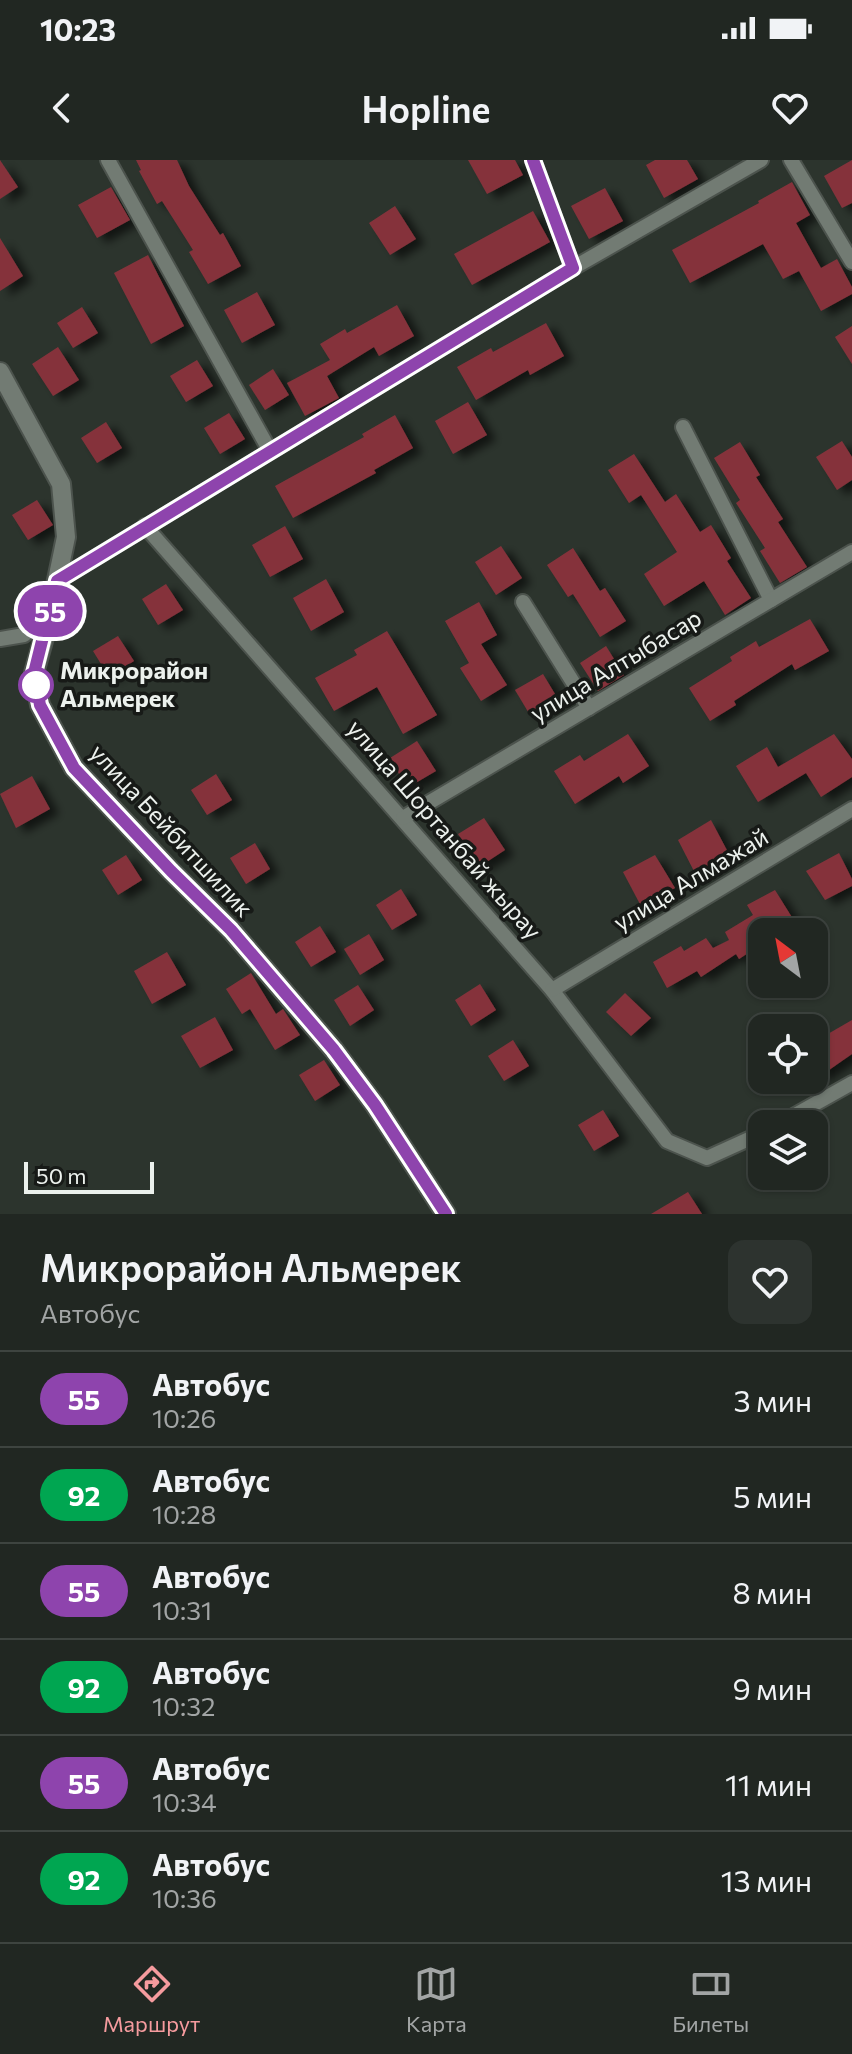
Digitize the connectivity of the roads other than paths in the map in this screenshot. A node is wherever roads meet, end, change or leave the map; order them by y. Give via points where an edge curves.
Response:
1 (108, 160) edge
2 (533, 160) edge
3 (761, 160) edge
4 (791, 160) edge
5 (852, 262) edge
6 (573, 268) junction
7 (0, 372) edge
8 (683, 427) dead end
9 (270, 451) junction
10 (145, 526) junction
11 (852, 552) edge
12 (57, 581) junction
13 (771, 600) junction
14 (523, 602) dead end
15 (50, 612) junction
16 (0, 639) edge
17 (589, 708) junction
18 (852, 809) edge
19 (403, 818) junction
20 (552, 990) junction
21 (852, 1083) edge
22 (804, 1110) edge
23 (748, 1139) edge
24 (446, 1214) edge

1 - 9 street
2 - 6 street
3 - 6 street
4 - 5 street
6 - 9 street
7 - 12 street via 61,484 66,537
8 - 13 street
9 - 10 street
10 - 12 street
10 - 19 street, улица Шортанбай жырау
11 - 13 street, улица Алтыбасар
12 - 15 street, улица Бейбитшилик
13 - 17 street, улица Алтыбасар
14 - 17 street
15 - 16 street via 24,635
15 - 24 street, улица Бейбитшилик via 34,673 40,705 74,768 231,930 334,1050
17 - 19 street, улица Алтыбасар
18 - 20 street, улица Алмажай
19 - 20 street, улица Шортанбай жырау
20 - 23 street, улица Шортанбай жырау via 667,1141 707,1158
21 - 22 street

